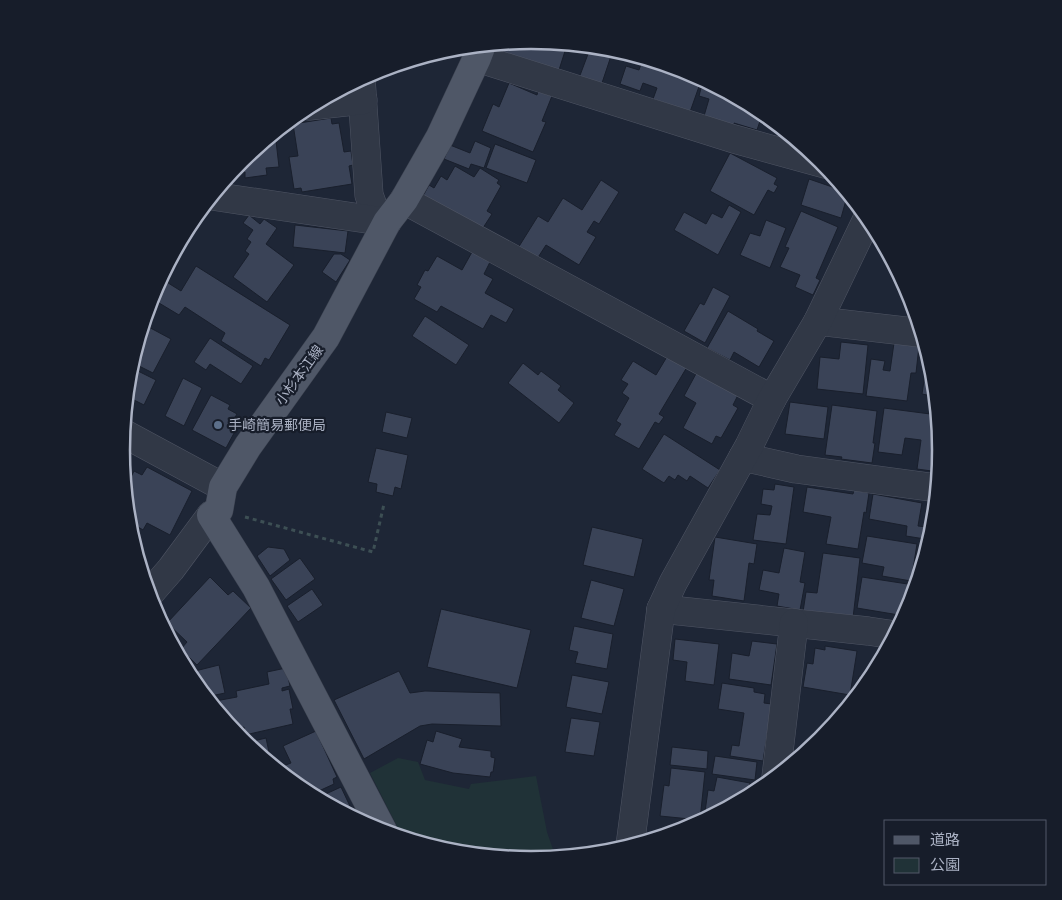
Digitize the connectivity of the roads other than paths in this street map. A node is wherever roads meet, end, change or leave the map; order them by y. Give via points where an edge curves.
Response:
1 (480, 52) edge
2 (482, 52) edge
3 (362, 89) edge
4 (347, 94) edge
5 (808, 160) edge
6 (220, 197) edge
7 (404, 200) junction
8 (387, 222) junction
9 (864, 226) edge
10 (818, 321) junction
11 (915, 332) edge
12 (772, 399) junction
13 (130, 439) edge
14 (743, 456) junction
15 (930, 487) edge
16 (218, 504) junction
17 (154, 587) edge
18 (661, 609) junction
19 (794, 623) junction
20 (887, 634) edge
21 (777, 766) edge
22 (377, 821) edge
23 (631, 839) edge

1 - 7 main road, 小杉本江線 via 440,137
2 - 5 street via 734,139
3 - 4 street
3 - 8 street via 369,195 374,209
6 - 8 street
7 - 8 main road, 小杉本江線
7 - 12 street
8 - 16 main road, 小杉本江線 via 326,337 248,446
9 - 10 street
10 - 11 street
10 - 12 street
12 - 14 street
13 - 16 street
14 - 15 street via 796,469
14 - 18 street
16 - 17 street
16 - 22 main road via 256,587
18 - 19 street
18 - 23 street
19 - 20 street
19 - 21 street

